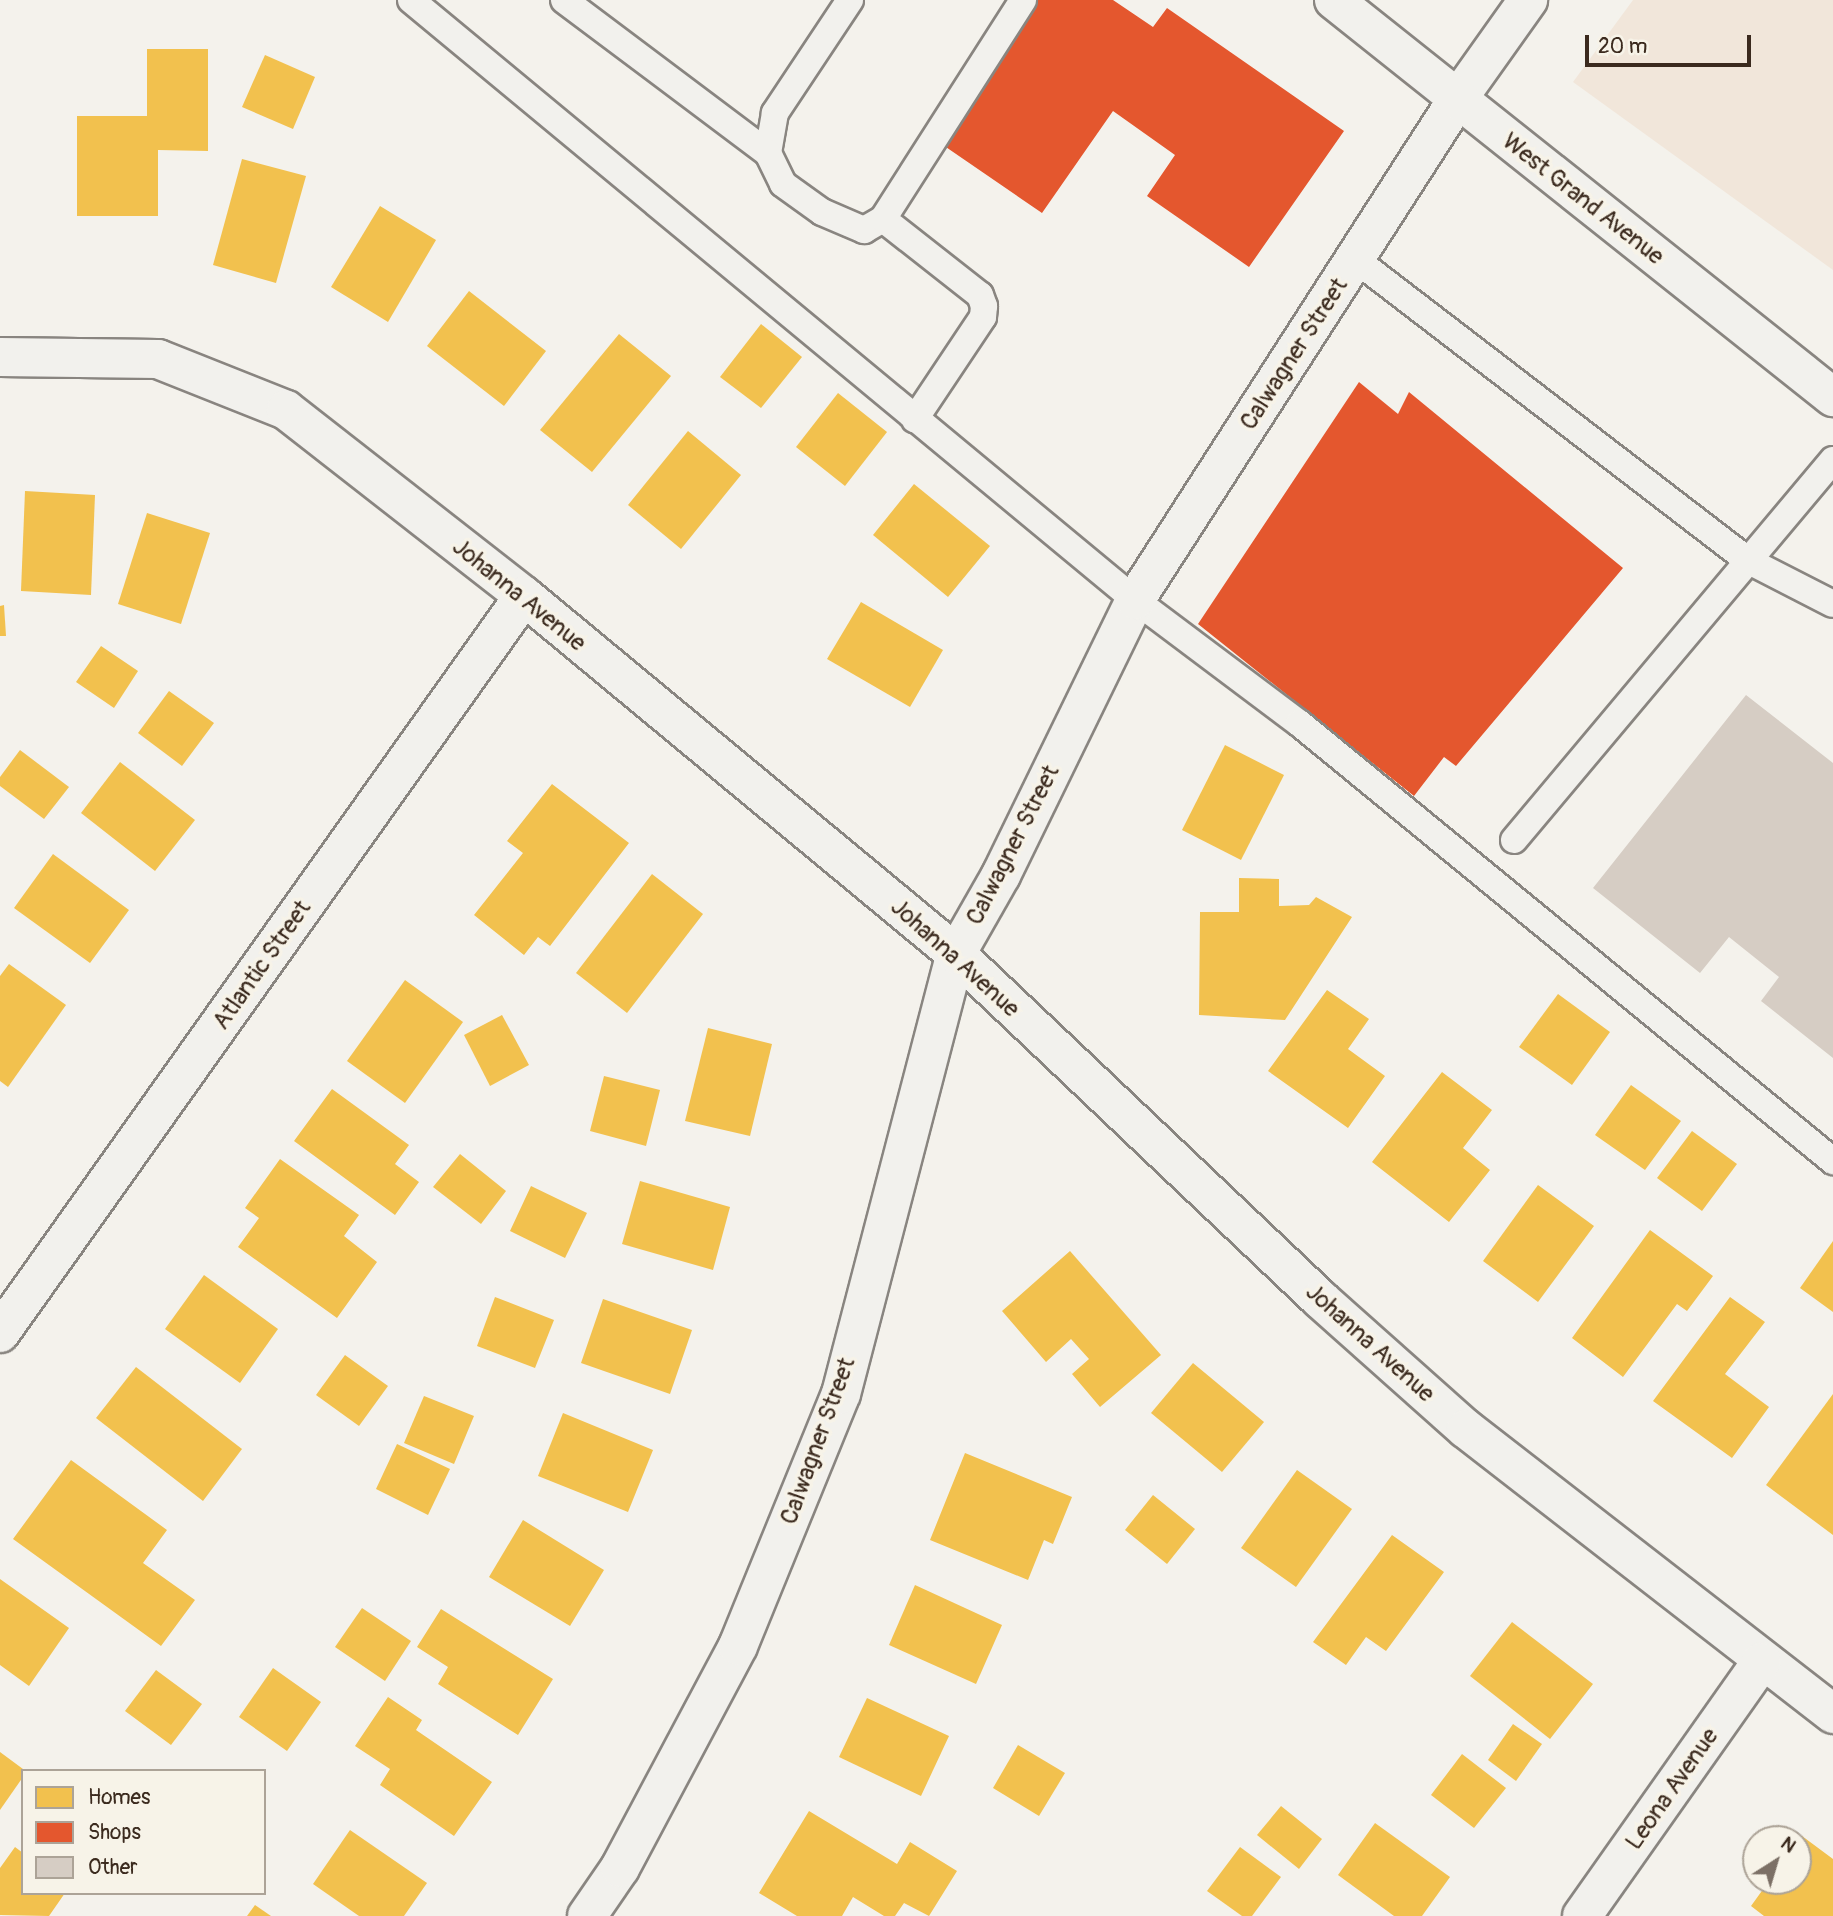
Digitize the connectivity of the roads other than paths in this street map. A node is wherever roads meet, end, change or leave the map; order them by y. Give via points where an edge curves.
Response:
1 (411, 0) edge
2 (564, 0) edge
3 (850, 0) edge
4 (1023, 0) edge
5 (1528, 0) edge
6 (1349, 5) edge
7 (1457, 100) junction
8 (768, 153) junction
9 (883, 219) junction
10 (1355, 259) junction
11 (0, 357) edge
12 (1833, 397) edge
13 (915, 418) junction
14 (1833, 460) edge
15 (1749, 561) junction
16 (524, 596) junction
17 (1135, 600) junction
18 (1833, 604) edge
19 (1514, 840) dead end
20 (956, 954) junction
21 (1833, 1161) edge
22 (0, 1333) edge
23 (1761, 1661) junction
24 (1833, 1714) edge
25 (587, 1916) edge
26 (1583, 1916) edge

1 - 13 lane
2 - 8 lane
3 - 8 lane via 775,113
4 - 9 lane
5 - 7 street, Calwagner Street
6 - 7 street, West Grand Avenue
7 - 10 street, Calwagner Street
7 - 12 street, West Grand Avenue
8 - 9 lane via 783,184 822,212 864,230
9 - 13 lane via 980,295 984,306 983,317
10 - 15 lane
10 - 17 street, Calwagner Street
11 - 16 street, Johanna Avenue via 158,359 286,410
13 - 17 lane
14 - 15 lane
15 - 18 lane
15 - 19 lane
16 - 20 street, Johanna Avenue
16 - 22 street, Atlantic Street
17 - 20 street, Calwagner Street via 1001,875
17 - 21 lane via 1298,723
20 - 23 street, Johanna Avenue via 1320,1299 1466,1429
20 - 25 street, Calwagner Street via 841,1394 738,1646 620,1868
23 - 24 street, Johanna Avenue
23 - 26 street, Leona Avenue

